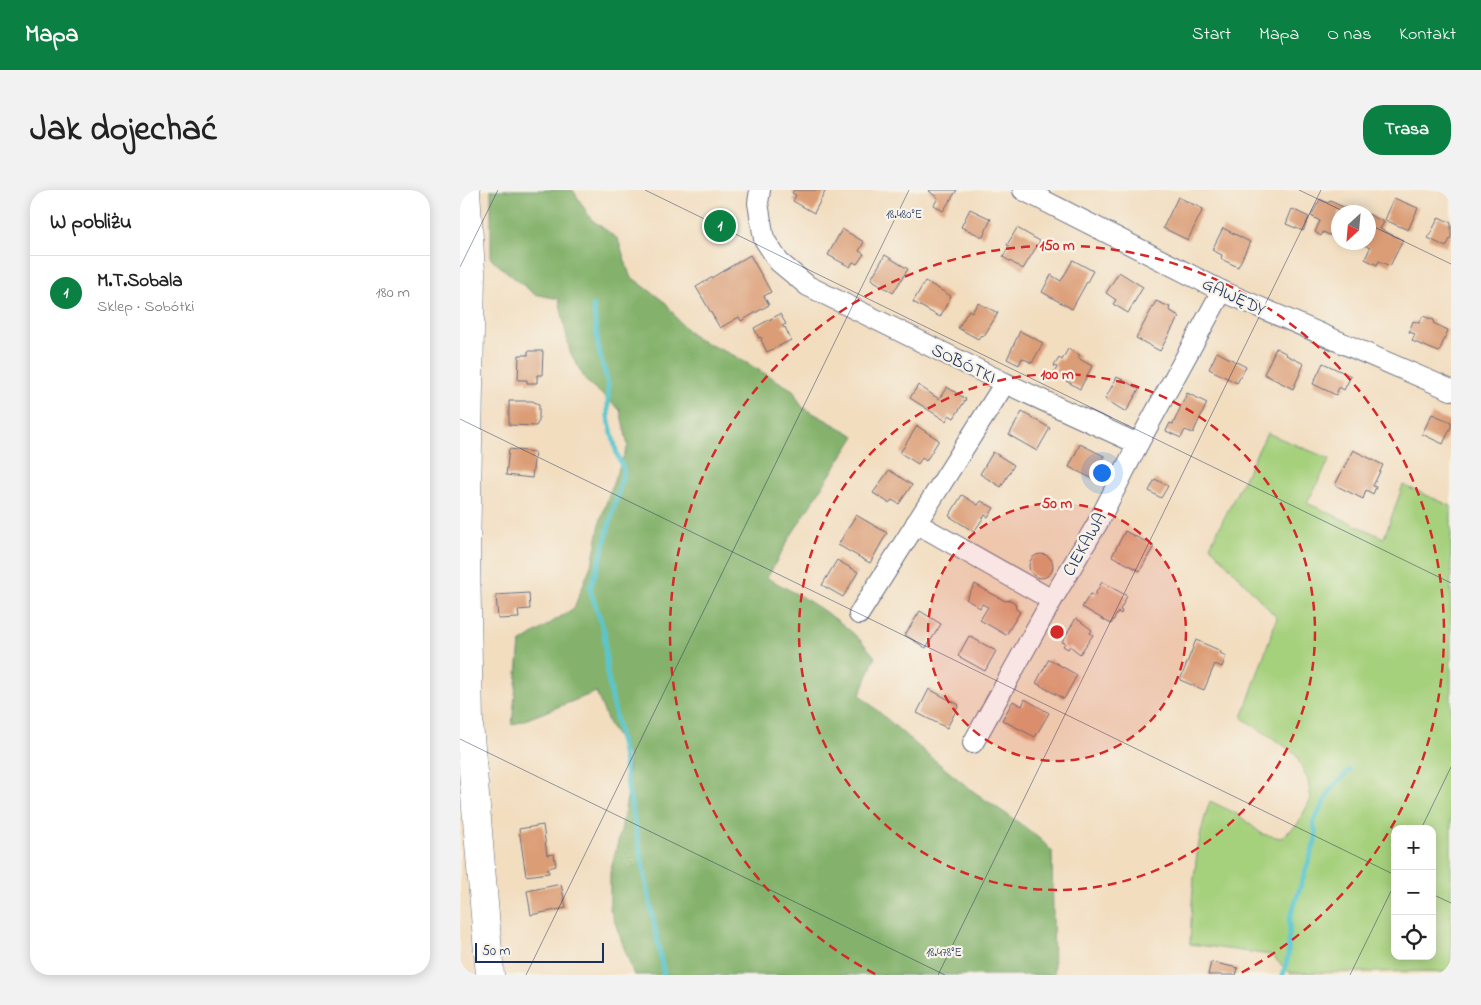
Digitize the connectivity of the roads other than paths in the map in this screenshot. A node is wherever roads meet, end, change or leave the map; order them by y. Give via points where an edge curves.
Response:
1 (466, 190) edge
2 (760, 190) edge
3 (1023, 190) edge
4 (1222, 291) junction
5 (1005, 383) junction
6 (1451, 390) edge
7 (1138, 444) junction
8 (916, 523) junction
9 (1052, 600) junction
10 (859, 614) dead end
11 (972, 743) dead end
12 (490, 975) edge

1 - 12 main road via 471,272 466,556 469,724
2 - 5 street, SOBÓTKI via 758,203 764,238 779,262 808,286
3 - 4 street, GAWĘDY
4 - 6 street, GAWĘDY
4 - 7 street, CIEKAWA
5 - 7 street
5 - 8 street, SOBÓTKI
7 - 9 street, CIEKAWA via 1097,524
8 - 9 street
8 - 10 street, SOBÓTKI
9 - 11 street, CIEKAWA

